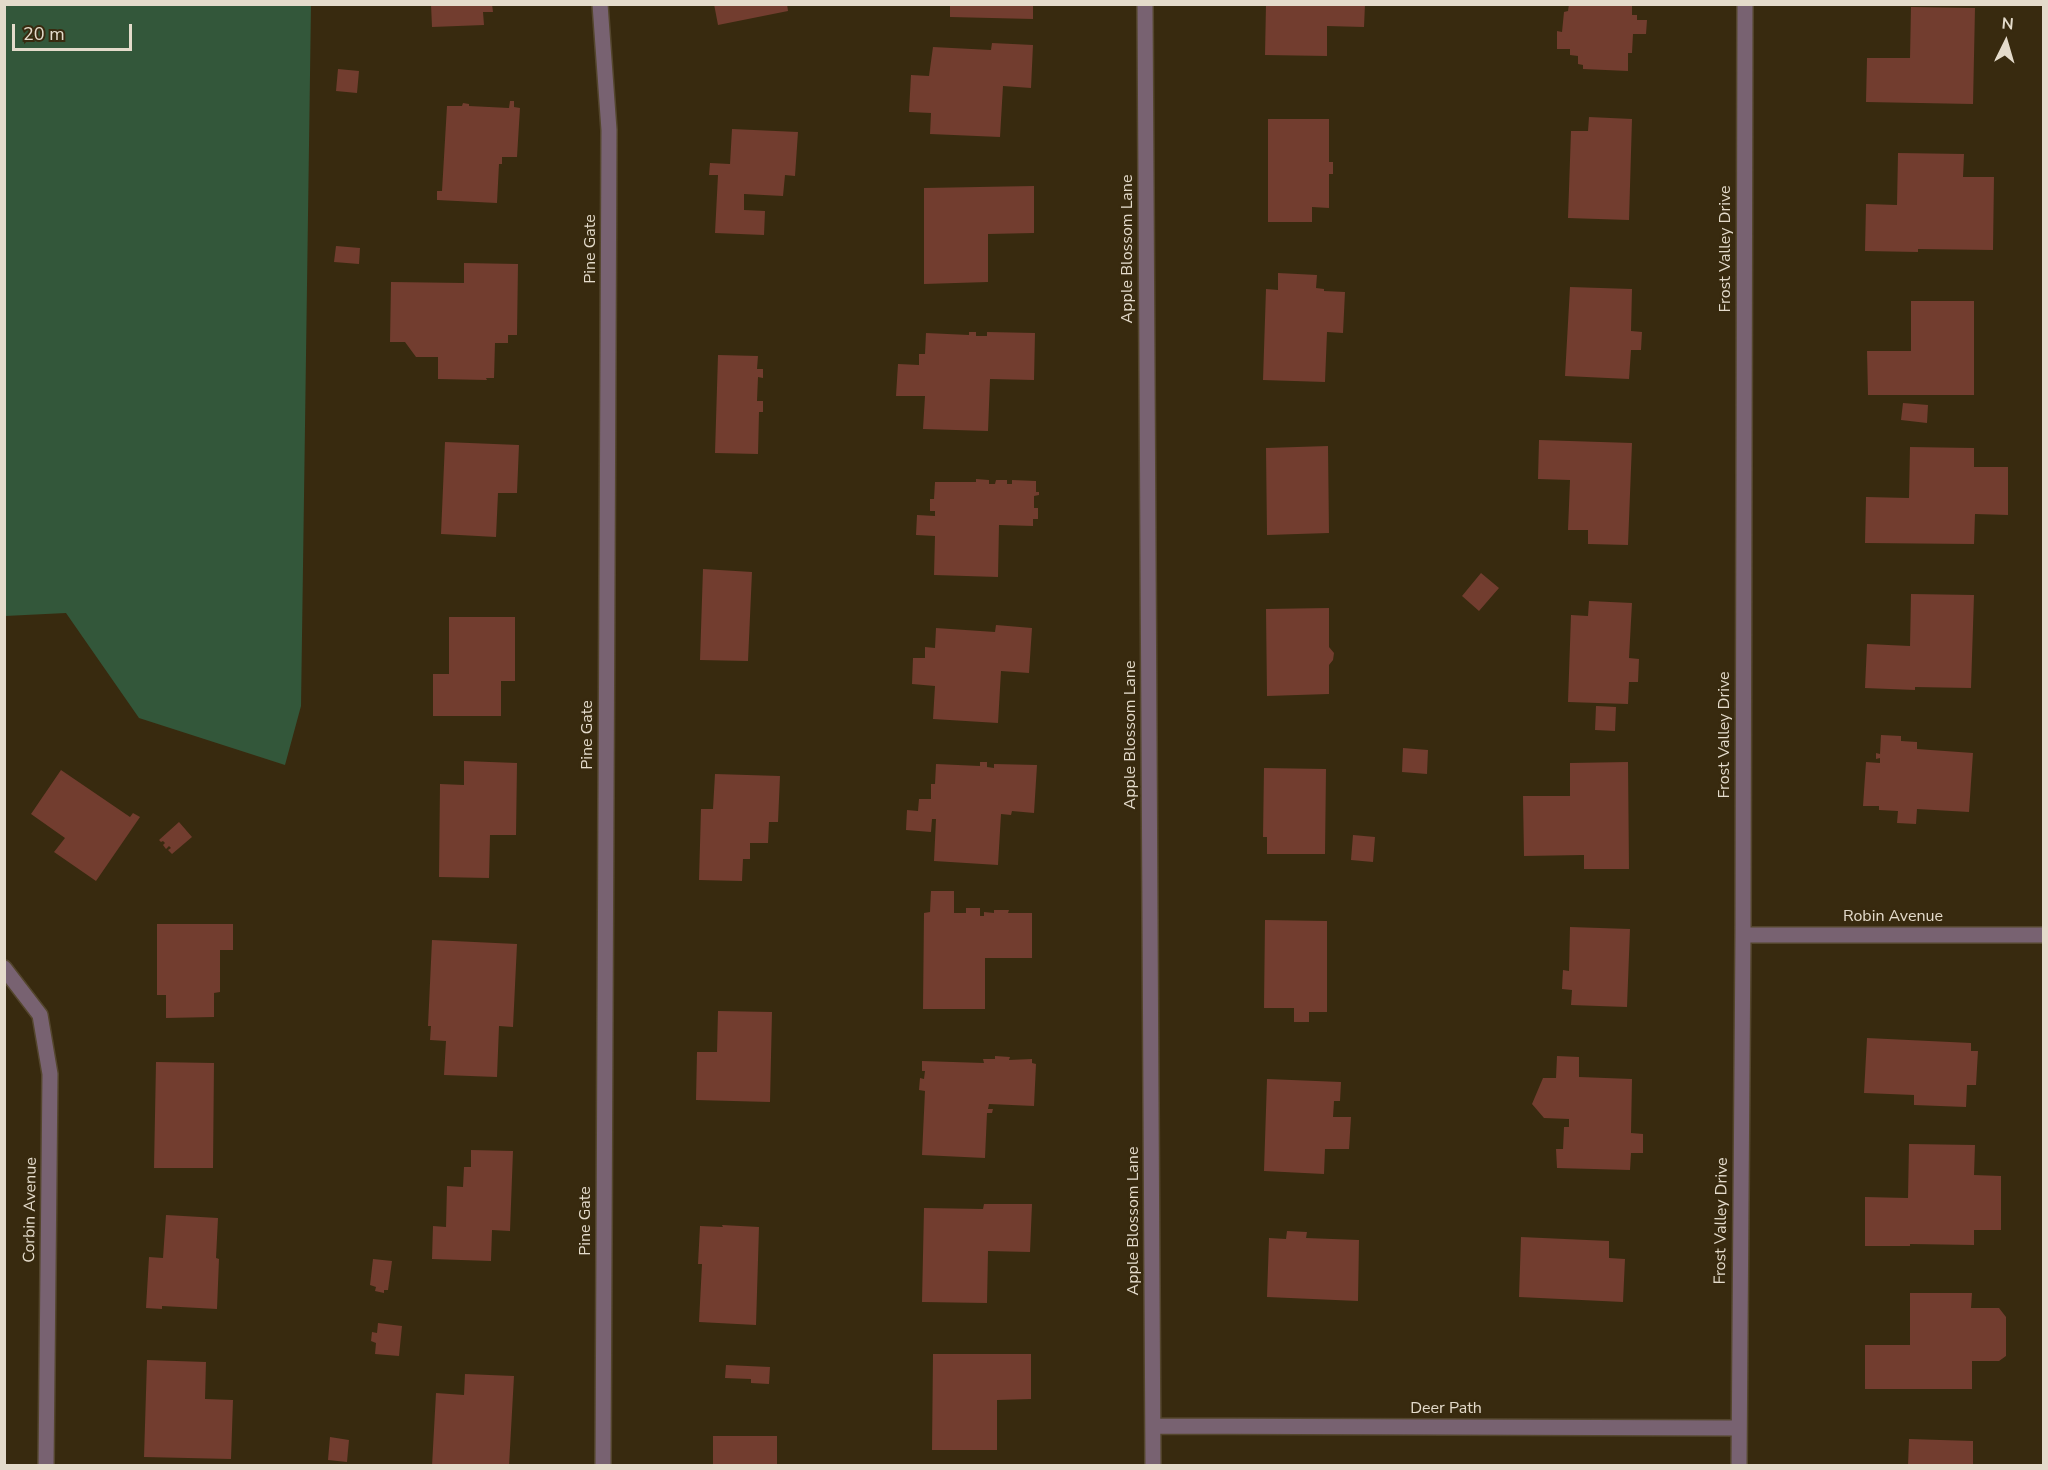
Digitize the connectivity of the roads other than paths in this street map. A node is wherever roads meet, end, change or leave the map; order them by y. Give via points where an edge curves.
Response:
1 (600, 4) edge
2 (1145, 4) edge
3 (1745, 4) edge
4 (1743, 935) junction
5 (2043, 935) edge
6 (4, 968) edge
7 (1154, 1426) junction
8 (1738, 1428) junction
9 (46, 1466) edge
10 (603, 1466) edge
11 (1153, 1466) edge
12 (1739, 1466) edge

1 - 10 street, Pine Gate via 609,130
2 - 7 street, Apple Blossom Lane
3 - 4 street, Frost Valley Drive
4 - 5 street, Robin Avenue
4 - 8 street, Frost Valley Drive
6 - 9 street, Corbin Avenue via 40,1015 51,1074
7 - 8 street, Deer Path
7 - 11 street, Apple Blossom Lane
8 - 12 street, Frost Valley Drive

